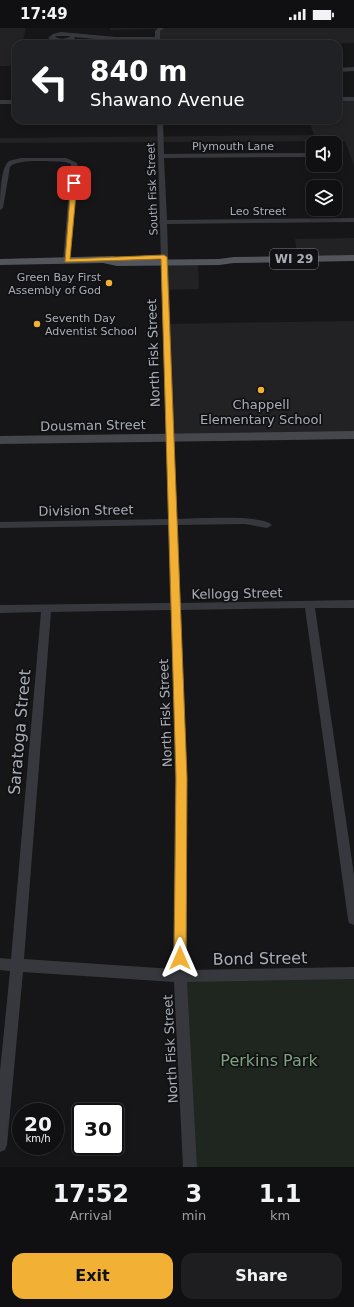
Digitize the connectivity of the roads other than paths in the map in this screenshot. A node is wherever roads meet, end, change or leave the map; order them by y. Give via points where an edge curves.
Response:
1 (160, 28) edge
2 (74, 35) dead end
3 (130, 40) edge
4 (157, 40) edge
5 (354, 69) edge
6 (342, 70) edge
7 (354, 99) edge
8 (342, 100) edge
9 (0, 102) edge
10 (12, 102) edge
11 (160, 124) edge
12 (306, 155) edge
13 (160, 156) junction
14 (0, 208) edge
15 (354, 220) edge
16 (162, 222) junction
17 (354, 258) edge
18 (164, 260) junction
19 (67, 261) junction
20 (0, 262) edge
21 (354, 435) edge
22 (170, 438) junction
23 (0, 440) edge
24 (172, 522) junction
25 (0, 524) edge
26 (268, 525) dead end
27 (354, 604) edge
28 (310, 605) junction
29 (175, 607) junction
30 (46, 608) junction
31 (0, 609) edge
32 (354, 919) edge
33 (0, 964) edge
34 (17, 966) junction
35 (354, 973) edge
36 (180, 976) junction
37 (0, 1144) edge
38 (190, 1167) edge

1 - 4 street
2 - 3 street
5 - 6 street
7 - 8 street
9 - 10 street
11 - 13 street, South Fisk Street
12 - 13 street, Plymouth Lane
13 - 16 street, South Fisk Street
14 - 19 street via 7,167 10,163 20,160 66,160 74,163
15 - 16 street, Leo Street
16 - 18 street, South Fisk Street
17 - 18 main road, WI 29 via 219,262
18 - 19 main road, WI 29 via 117,263 103,260
18 - 22 street, North Fisk Street
19 - 20 main road, WI 29
21 - 22 street, Dousman Street
22 - 23 street, Dousman Street
22 - 24 street, North Fisk Street
24 - 25 street, Division Street
24 - 26 street, Division Street via 245,521
24 - 29 street, North Fisk Street
27 - 28 street, Kellogg Street
28 - 29 street, Kellogg Street
28 - 32 street
29 - 30 street, Kellogg Street
29 - 36 street, North Fisk Street via 181,778
30 - 31 street, Kellogg Street
30 - 34 street, Saratoga Street
33 - 34 street, Bond Street
34 - 36 street, Bond Street
34 - 37 street, Saratoga Street
35 - 36 street, Bond Street
36 - 38 street, North Fisk Street

